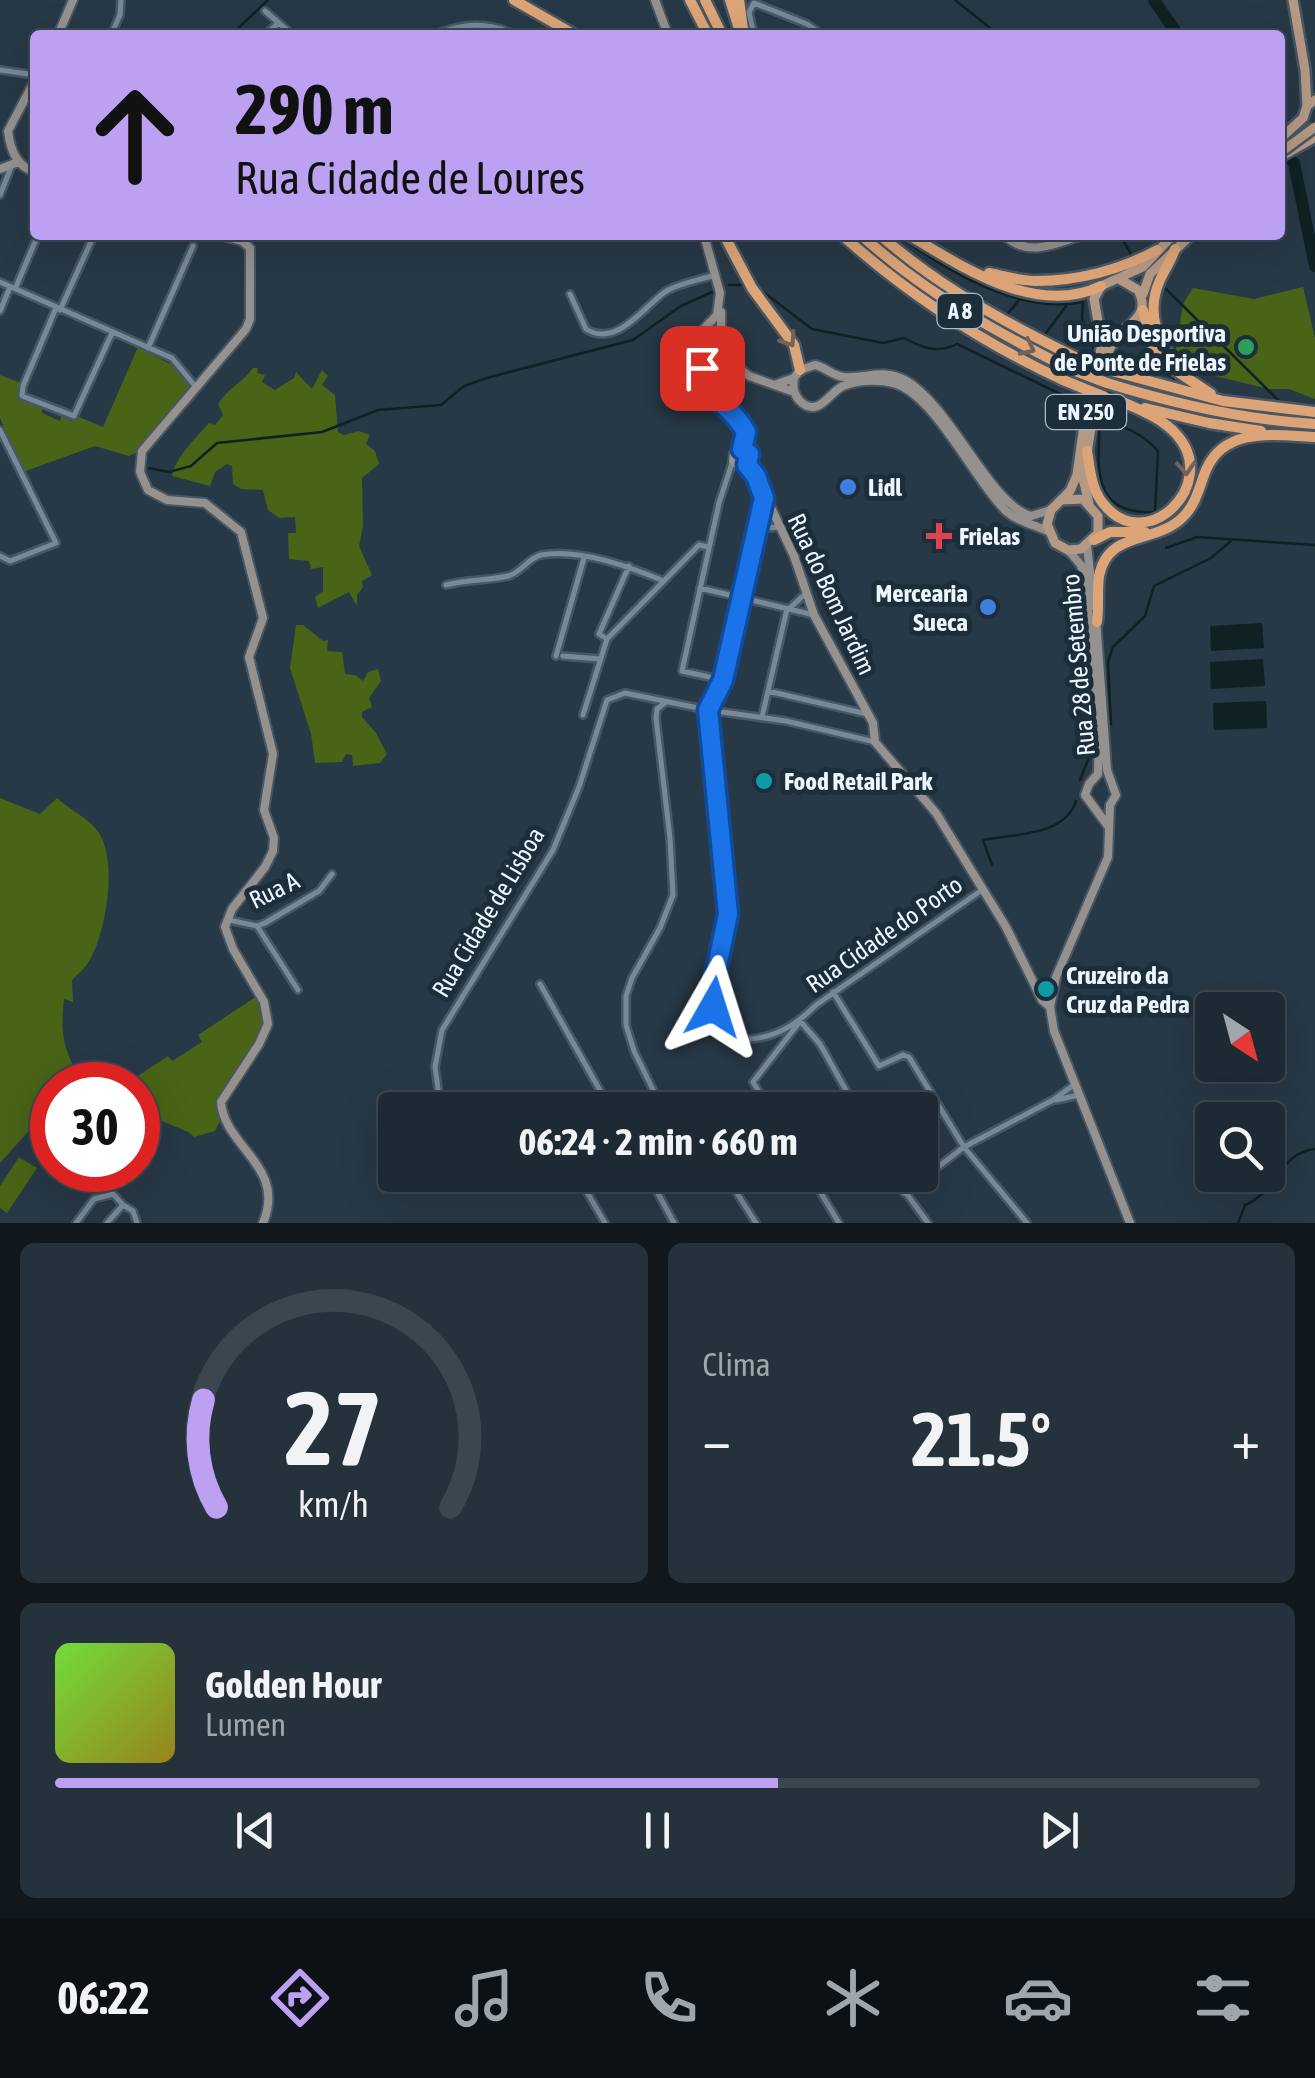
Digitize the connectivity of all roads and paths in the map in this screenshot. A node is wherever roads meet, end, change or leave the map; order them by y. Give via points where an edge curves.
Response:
1 (73, 0) edge
2 (120, 0) edge
3 (514, 0) edge
4 (655, 0) edge
5 (690, 0) edge
6 (705, 0) edge
7 (727, 0) edge
8 (739, 0) edge
9 (1293, 0) edge
10 (530, 8) junction
11 (265, 12) dead end
12 (279, 23) junction
13 (60, 30) edge
14 (114, 30) edge
15 (270, 30) edge
16 (287, 30) edge
17 (450, 30) edge
18 (504, 30) edge
19 (555, 30) edge
20 (567, 30) edge
21 (666, 30) edge
22 (705, 30) edge
23 (720, 30) edge
24 (732, 30) edge
25 (741, 30) edge
26 (742, 30) edge
27 (753, 30) edge
28 (816, 30) edge
29 (0, 70) edge
30 (1306, 70) junction
31 (30, 77) edge
32 (1315, 83) edge
33 (30, 87) edge
34 (1311, 103) edge
35 (1302, 118) junction
36 (1315, 125) edge
37 (1285, 134) edge
38 (1314, 138) edge
39 (1285, 150) edge
40 (1285, 151) edge
41 (15, 164) junction
42 (0, 169) edge
43 (30, 171) edge
44 (0, 194) edge
45 (36, 240) edge
46 (92, 240) edge
47 (238, 240) edge
48 (705, 240) edge
49 (726, 240) edge
50 (848, 240) edge
51 (867, 240) edge
52 (887, 240) edge
53 (918, 240) edge
54 (1012, 240) edge
55 (1066, 240) edge
56 (1172, 241) edge
57 (193, 246) dead end
58 (1156, 250) junction
59 (973, 270) junction
60 (714, 276) junction
61 (1118, 280) junction
62 (0, 282) edge
63 (1102, 286) junction
64 (12, 288) junction
65 (720, 293) junction
66 (570, 294) dead end
67 (1142, 297) junction
68 (58, 309) junction
69 (1143, 310) junction
70 (0, 311) edge
71 (1099, 321) junction
72 (708, 327) junction
73 (1126, 328) junction
74 (112, 333) junction
75 (722, 335) junction
76 (148, 348) junction
77 (700, 348) junction
78 (714, 351) junction
79 (702, 368) junction
80 (738, 369) junction
81 (830, 372) junction
82 (1180, 373) junction
83 (797, 374) junction
84 (1110, 377) junction
85 (776, 384) junction
86 (195, 386) junction
87 (794, 392) junction
88 (834, 392) junction
89 (1223, 401) junction
90 (1125, 403) junction
91 (1315, 412) edge
92 (1315, 424) edge
93 (1276, 434) junction
94 (1, 435) edge
95 (1315, 438) edge
96 (742, 449) junction
97 (1087, 451) junction
98 (740, 464) junction
99 (764, 498) junction
100 (1061, 500) junction
101 (1089, 503) junction
102 (1051, 510) junction
103 (1098, 516) junction
104 (1132, 522) junction
105 (781, 528) junction
106 (1048, 531) junction
107 (1156, 532) junction
108 (1090, 543) junction
109 (708, 546) junction
110 (754, 546) junction
111 (1068, 550) junction
112 (0, 556) edge
113 (584, 558) junction
114 (706, 558) junction
115 (682, 562) junction
116 (629, 566) junction
117 (664, 581) junction
118 (446, 585) dead end
119 (700, 588) junction
120 (806, 594) junction
121 (743, 597) junction
122 (788, 609) junction
123 (814, 614) junction
124 (1097, 622) junction
125 (607, 639) junction
126 (600, 660) junction
127 (723, 680) junction
128 (768, 691) junction
129 (669, 701) junction
130 (708, 710) junction
131 (868, 714) junction
132 (583, 715) dead end
133 (762, 717) junction
134 (875, 742) junction
135 (1095, 779) junction
136 (1110, 780) junction
137 (1110, 805) junction
138 (1096, 808) junction
139 (1108, 826) junction
140 (332, 874) dead end
141 (982, 890) junction
142 (226, 919) junction
143 (257, 926) junction
144 (1033, 978) junction
145 (1056, 978) junction
146 (540, 984) dead end
147 (298, 990) dead end
148 (833, 992) junction
149 (1050, 1007) junction
150 (800, 1021) junction
151 (1075, 1084) junction
152 (438, 1092) edge
153 (601, 1092) edge
154 (653, 1092) edge
155 (760, 1092) edge
156 (847, 1092) edge
157 (1080, 1095) junction
158 (1053, 1100) junction
159 (964, 1147) junction
160 (586, 1192) edge
161 (657, 1192) edge
162 (736, 1192) edge
163 (820, 1192) edge
164 (904, 1193) joint
165 (123, 1204) junction
166 (76, 1223) edge
167 (107, 1223) edge
168 (137, 1223) edge
169 (263, 1223) edge
170 (604, 1223) edge
171 (674, 1223) edge
172 (756, 1223) edge
173 (839, 1223) edge
174 (928, 1223) edge
175 (1026, 1223) edge
176 (1130, 1223) edge

1 - 13 street
2 - 14 street
3 - 10 highway
4 - 21 street
5 - 22 highway
6 - 23 highway
7 - 24 highway
7 - 25 highway
8 - 26 highway
9 - 30 main road
10 - 19 highway
10 - 20 highway
11 - 12 street
12 - 15 street
12 - 16 street
17 - 18 street via 474,23
27 - 28 street via 754,3
29 - 31 street
30 - 32 main road
30 - 34 main road
33 - 41 street via 8,126
34 - 35 main road
35 - 37 main road
35 - 38 main road
36 - 39 main road, bridge
38 - 40 main road
41 - 42 street
41 - 43 street
41 - 44 street
45 - 64 street
46 - 68 street
47 - 86 street via 250,248 250,319
48 - 60 street
49 -> 83 highway via 794,346
50 - 90 highway, bridge via 989,345
51 -> 84 highway, A 8, bridge via 916,282 994,332 1070,369
52 - 84 highway, A 8, bridge via 1002,322
53 - 59 highway
54 - 55 street via 1022,247
56 - 58 main road
56 - 67 main road
56 - 82 highway via 1153,311 1158,337
57 - 76 street
58 - 59 highway via 1112,270 1033,282
58 - 61 main road
59 - 63 highway via 1056,298
60 - 65 street
60 - 66 street via 665,292 632,322 601,334 586,329
61 - 63 main road
61 - 67 main road via 1133,284
62 - 64 street
63 - 71 main road, EN 250 via 1094,299
64 - 68 street
64 - 70 street
65 - 72 street
65 - 75 street
67 - 69 main road
68 - 74 street
68 - 74 street via 22,396 74,416
69 - 73 main road, EN 250
69 - 82 highway via 1150,341
71 - 73 main road
71 - 100 main road, EN 250 via 1101,351 1077,475
72 - 75 street
72 - 77 street via 698,335
73 - 97 main road, EN 250 via 1109,351
74 - 76 street
75 - 78 street
75 - 80 street
76 - 86 street via 172,358
77 - 78 street
77 - 79 street, Rua do Bom Jardim
78 - 79 street
78 - 80 street
79 - 96 street, Rua do Bom Jardim via 707,386 746,432
80 - 85 street
81 - 83 street via 815,365
81 - 88 street
81 - 102 street via 906,380 1008,504 1031,516
82 - 89 highway
83 - 85 street
83 - 87 street
84 - 89 highway, A 8
84 - 92 highway, A 8 via 1154,398
85 - 87 street
86 - 142 street via 142,450 140,472 156,496 205,503 238,527 261,603 263,624 250,657 274,754 264,810 273,852
87 - 88 street via 812,406
88 - 106 street via 880,381 908,390 1004,510
89 - 91 highway, A 8
90 - 93 highway
90 -> 104 highway via 1179,437 1190,472 1178,506 1160,519
93 - 95 highway
93 - 107 highway via 1226,445 1209,463 1189,511
94 - 112 street via 56,543 10,561
96 - 98 street via 734,452
96 - 98 street, Rua do Bom Jardim via 750,457
97 - 101 main road, EN 250 via 1083,479
97 - 104 highway via 1102,504
98 - 99 street, Rua do Bom Jardim via 756,476
98 - 109 street via 728,476
99 - 105 street, Rua do Bom Jardim
99 - 110 street
100 - 101 main road
100 - 102 main road, EN 250
101 - 103 main road
102 - 106 main road
103 - 104 highway
103 - 108 main road
105 - 110 street via 764,528
105 - 120 street, Rua do Bom Jardim
106 - 111 main road
107 - 108 highway via 1110,532
107 - 124 highway via 1124,542 1105,559
108 - 111 main road
108 - 124 street, Rua 28 de Setembro
109 - 114 street
109 - 115 street via 699,545
110 - 121 street
111 - 135 street, Rua 28 de Setembro via 1081,565 1088,604 1099,735
113 - 116 street
113 - 118 street via 545,554 512,575
113 - 126 street via 560,656
114 - 115 street
114 - 119 street
115 - 117 street
116 - 117 street
116 - 125 street via 599,634
117 - 125 street
119 - 121 street
119 - 127 street via 682,671
120 - 122 street
120 - 123 street, Rua do Bom Jardim
121 - 122 street
121 - 127 street
122 - 123 street
122 - 128 street
123 - 131 street, Rua do Bom Jardim
124 - 136 street, Rua 28 de Setembro
125 - 126 street
126 - 132 street
127 - 130 street
128 - 131 street
128 - 133 street
129 - 130 street, Rua Cidade de Lisboa
129 - 152 street, Rua Cidade de Lisboa via 625,694 607,700 553,850 442,1030
129 - 154 street via 656,718 673,895 626,996 626,1025
130 - 133 street, Rua Cidade de Lisboa
130 - 150 street, Rua Cidade do Porto via 728,914 713,1007 721,1026 742,1040 768,1038
131 - 134 street, Rua do Bom Jardim
133 - 134 street, Rua Cidade de Lisboa
134 - 141 street via 936,812
135 - 136 street, Rua 28 de Setembro
135 - 138 street, Rua 28 de Setembro via 1085,795
136 - 137 street, Rua 28 de Setembro via 1116,795
137 - 138 street
137 - 139 street, Rua 28 de Setembro
138 - 139 street
139 - 145 street, Rua 28 de Setembro via 1108,857
140 - 143 street, Rua A via 319,890
141 - 144 street
141 - 148 street, Rua Cidade do Porto
142 - 143 street, Rua A
142 - 169 street via 228,939 258,989 268,1024 221,1102 268,1188
143 - 147 street
144 - 145 street
144 - 149 street
145 - 149 street, Rua 28 de Setembro
146 - 153 street
148 - 150 street, Rua Cidade do Porto
148 - 159 street via 879,1066 909,1057
149 - 151 street, Rua 28 de Setembro
150 - 155 street via 754,1082
150 - 156 street
151 - 157 street, Rua 28 de Setembro
151 - 158 street
157 - 158 street
157 - 176 street, Rua 28 de Setembro
158 - 159 street
159 - 164 street
159 - 175 street
160 - 170 street
161 - 171 street
162 - 172 street
163 - 173 street
164 - 174 street
165 - 166 street via 113,1194 99,1195
165 - 167 street
165 - 168 street

